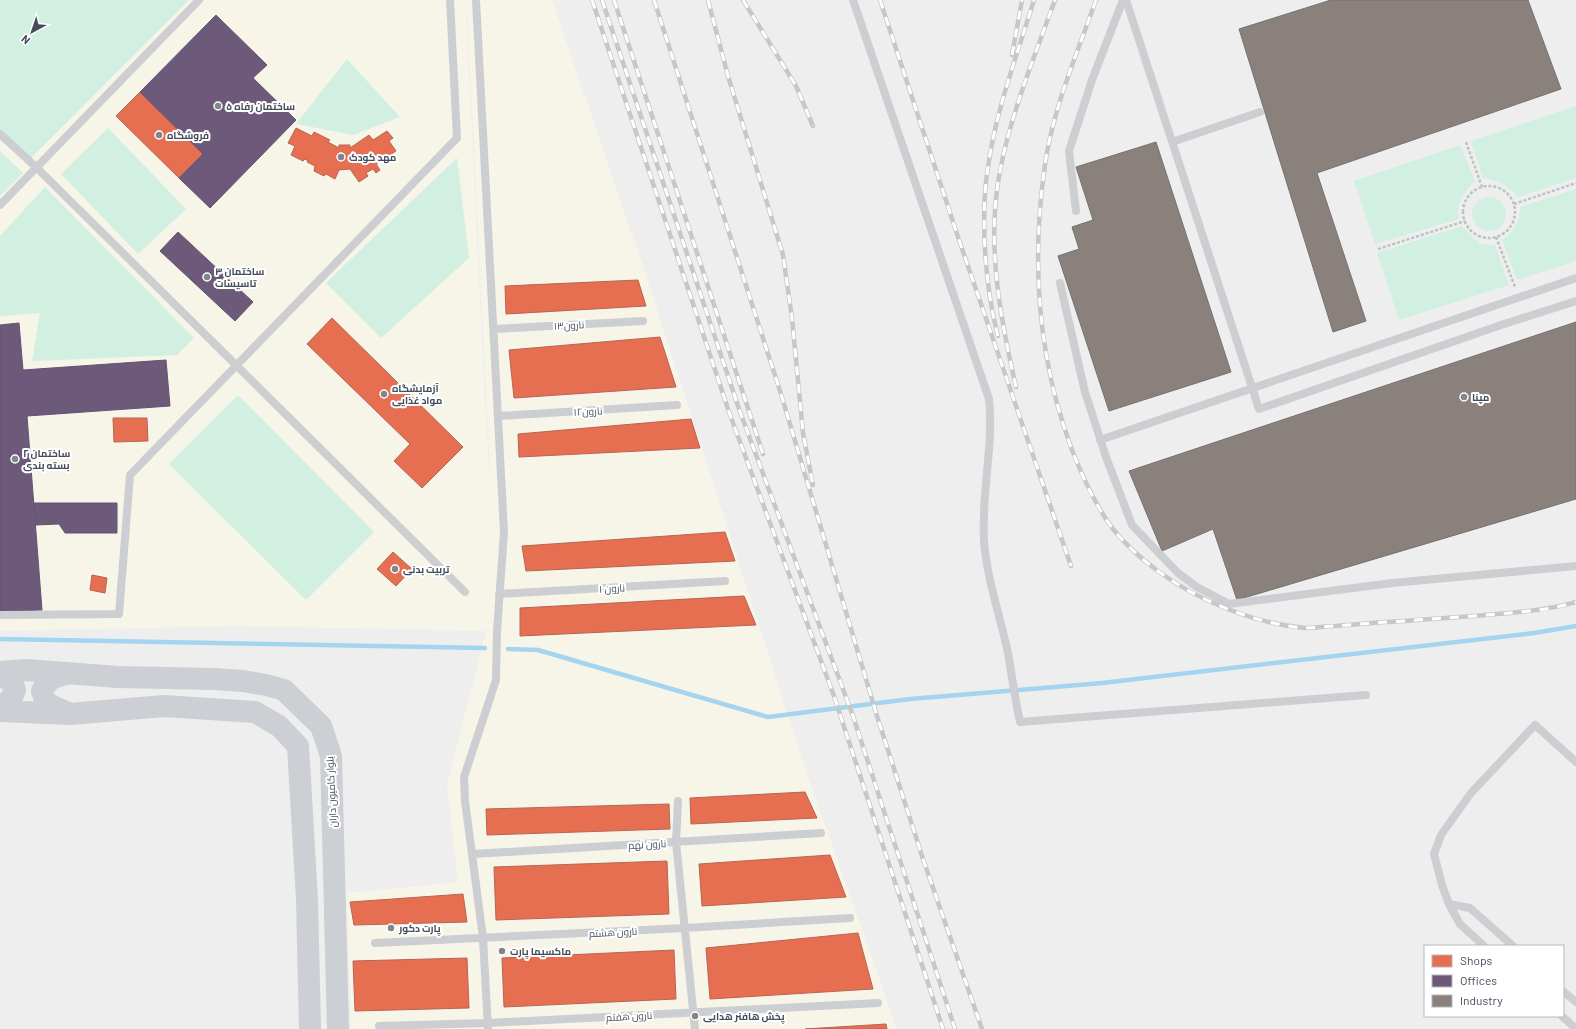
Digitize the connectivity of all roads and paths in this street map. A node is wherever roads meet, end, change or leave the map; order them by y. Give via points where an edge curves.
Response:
1 (199, 0) edge
2 (450, 0) edge
3 (476, 0) edge
4 (853, 0) edge
5 (1123, 0) edge
6 (1126, 0) edge
7 (1260, 112) dead end
8 (0, 134) edge
9 (1172, 142) junction
10 (1466, 142) dead end
11 (36, 167) junction
12 (1576, 182) edge
13 (1482, 187) junction
14 (1514, 204) junction
15 (0, 205) edge
16 (1076, 211) dead end
17 (1465, 221) junction
18 (1496, 237) junction
19 (1378, 249) dead end
20 (1576, 278) edge
21 (1060, 284) dead end
22 (1519, 298) junction
23 (1576, 301) edge
24 (643, 321) dead end
25 (495, 329) junction
26 (236, 365) junction
27 (1252, 389) junction
28 (677, 405) dead end
29 (499, 416) junction
30 (1100, 440) junction
31 (1576, 566) edge
32 (725, 581) dead end
33 (465, 592) dead end
34 (500, 594) junction
35 (0, 615) edge
36 (0, 672) edge
37 (66, 674) junction
38 (0, 676) edge
39 (1366, 695) dead end
40 (0, 705) edge
41 (0, 711) edge
42 (70, 714) junction
43 (1576, 762) edge
44 (678, 801) dead end
45 (821, 833) dead end
46 (676, 842) junction
47 (474, 854) junction
48 (1449, 904) junction
49 (850, 918) dead end
50 (685, 928) junction
51 (483, 938) junction
52 (375, 943) dead end
53 (1483, 945) edge
54 (1512, 945) edge
55 (1564, 992) edge
56 (1576, 1002) edge
57 (878, 1003) dead end
58 (693, 1013) junction
59 (1563, 1017) edge
60 (380, 1026) dead end
61 (488, 1026) edge
62 (310, 1029) edge
63 (338, 1029) edge
64 (695, 1029) edge
65 (1576, 1029) edge

1 - 11 lane
2 - 26 lane via 457,138
3 - 25 lane
4 - 39 lane via 989,399 991,423 984,541 993,598 1008,653 1020,722
5 - 16 lane via 1092,80 1069,151
6 - 9 lane
7 - 9 lane
8 - 11 lane
9 - 27 lane
10 - 13 path
11 - 15 lane
11 - 26 lane
12 - 14 path
13 - 14 path via 1499,188 1506,192
13 - 17 path via 1471,194 1464,204
14 - 18 path via 1513,224 1508,231
17 - 18 path via 1476,235 1484,238
17 - 19 path
18 - 22 path
20 - 22 lane
21 - 30 lane via 1084,392
22 - 27 lane
23 - 27 lane via 1259,409
24 - 25 lane, نارون۱۳
25 - 29 lane
26 - 33 lane
26 - 35 lane via 130,475 119,614
27 - 30 lane
28 - 29 lane, نارون۱۲
29 - 34 lane via 504,532
30 - 31 lane via 1132,525 1178,573 1197,587 1229,604 1392,583
32 - 34 lane, نارون۱۰
34 - 47 lane via 496,680 464,777 465,801
36 - 37 main road, بلوار کامیون داران via 26,670
37 - 42 main road via 51,679 42,691 46,703
37 - 63 main road, بلوار کامیون داران via 243,681 266,685 284,690 321,726 331,756
38 - 40 main road via 12,681 15,690 10,701
41 - 42 main road
42 - 62 main road via 164,706 255,712 279,726 298,746 307,900
43 - 48 lane via 1536,725 1471,792 1441,835 1434,854
44 - 46 lane
45 - 46 lane, نارون نهم
46 - 47 lane, نارون نهم
46 - 50 lane
47 - 51 lane
48 - 53 lane via 1460,924
48 - 54 lane via 1470,908
49 - 50 lane, نارون هشتم
50 - 51 lane, نارون هشتم
50 - 58 lane
51 - 52 lane, نارون هشتم
51 - 61 lane
55 - 56 lane
57 - 58 lane, نارون هفتم
58 - 61 lane, نارون هفتم
58 - 64 lane
59 - 65 lane
60 - 61 lane, نارون هفتم

